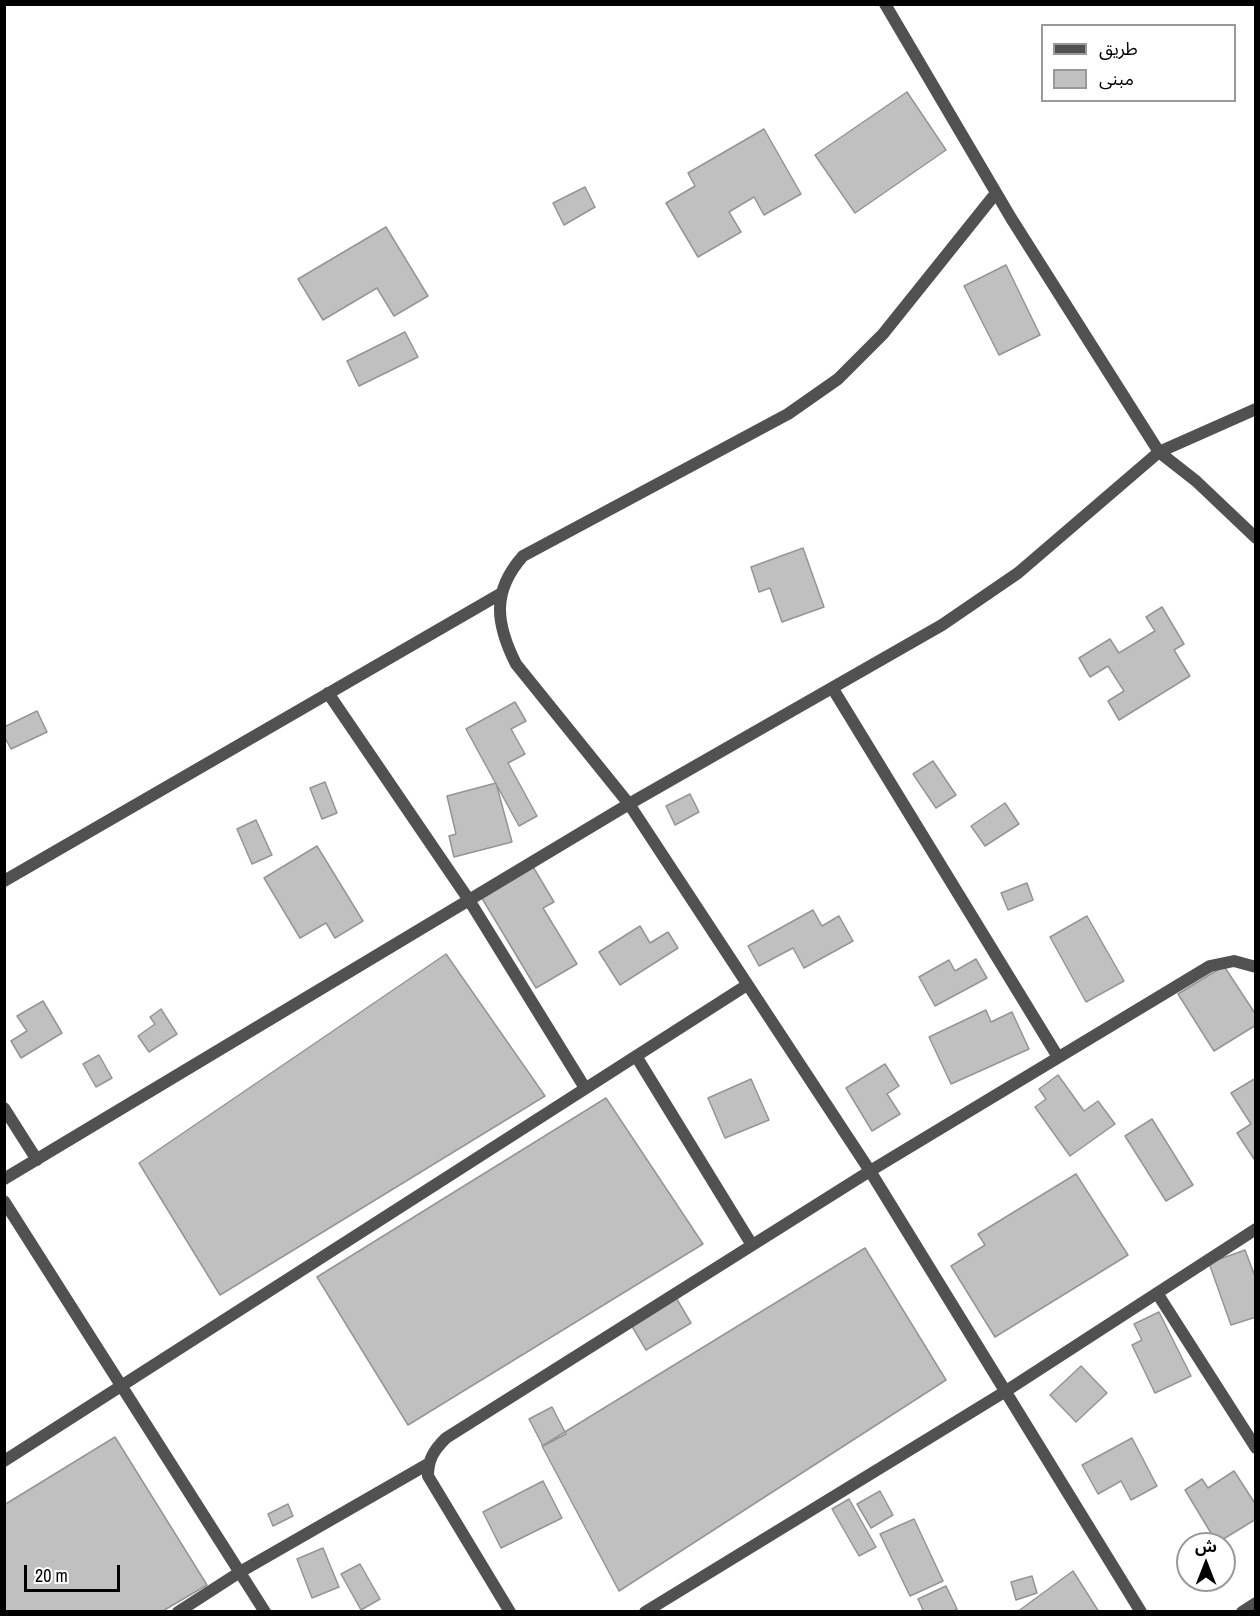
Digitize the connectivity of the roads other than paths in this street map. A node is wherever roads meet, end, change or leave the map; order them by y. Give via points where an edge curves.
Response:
1 (885, 4) edge
2 (996, 193) junction
3 (1256, 409) edge
4 (1159, 452) junction
5 (1256, 538) edge
6 (502, 593) junction
7 (833, 688) junction
8 (328, 693) junction
9 (629, 804) junction
10 (4, 881) edge
11 (469, 900) junction
12 (1256, 967) edge
13 (747, 985) junction
14 (636, 1056) junction
15 (1058, 1057) junction
16 (585, 1088) junction
17 (4, 1108) edge
18 (37, 1160) junction
19 (870, 1171) junction
20 (4, 1179) edge
21 (4, 1201) edge
22 (1256, 1229) edge
23 (752, 1245) junction
24 (1157, 1293) junction
25 (121, 1385) junction
26 (1006, 1391) junction
27 (1256, 1448) edge
28 (4, 1461) edge
29 (428, 1464) junction
30 (240, 1572) junction
31 (1256, 1604) edge
32 (178, 1611) edge
33 (265, 1611) edge
34 (510, 1611) edge
35 (645, 1611) edge
36 (1141, 1611) edge
37 (1242, 1611) edge

1 - 2 street
2 - 4 street
2 - 6 street via 883,334 838,379 788,414 522,556 510,571
3 - 4 street
4 - 5 street via 1196,480
4 - 7 street via 1018,573 942,625
6 - 8 street
6 - 9 street via 499,618 516,664
7 - 9 street
7 - 15 street
8 - 10 street
8 - 11 street
9 - 11 street
9 - 13 street
11 - 16 street
11 - 18 street
12 - 15 street via 1234,961 1210,966
13 - 14 street
13 - 19 street
14 - 16 street
14 - 23 street
15 - 19 street
16 - 25 street
17 - 18 street
18 - 20 street
19 - 23 street
19 - 26 street
21 - 25 street
22 - 24 street
23 - 29 street via 446,1438 434,1450
24 - 26 street
24 - 27 street
25 - 28 street
25 - 30 street
26 - 35 street
26 - 36 street
29 - 30 street
29 - 34 street via 428,1476 437,1493
30 - 32 street
30 - 33 street
31 - 37 street

